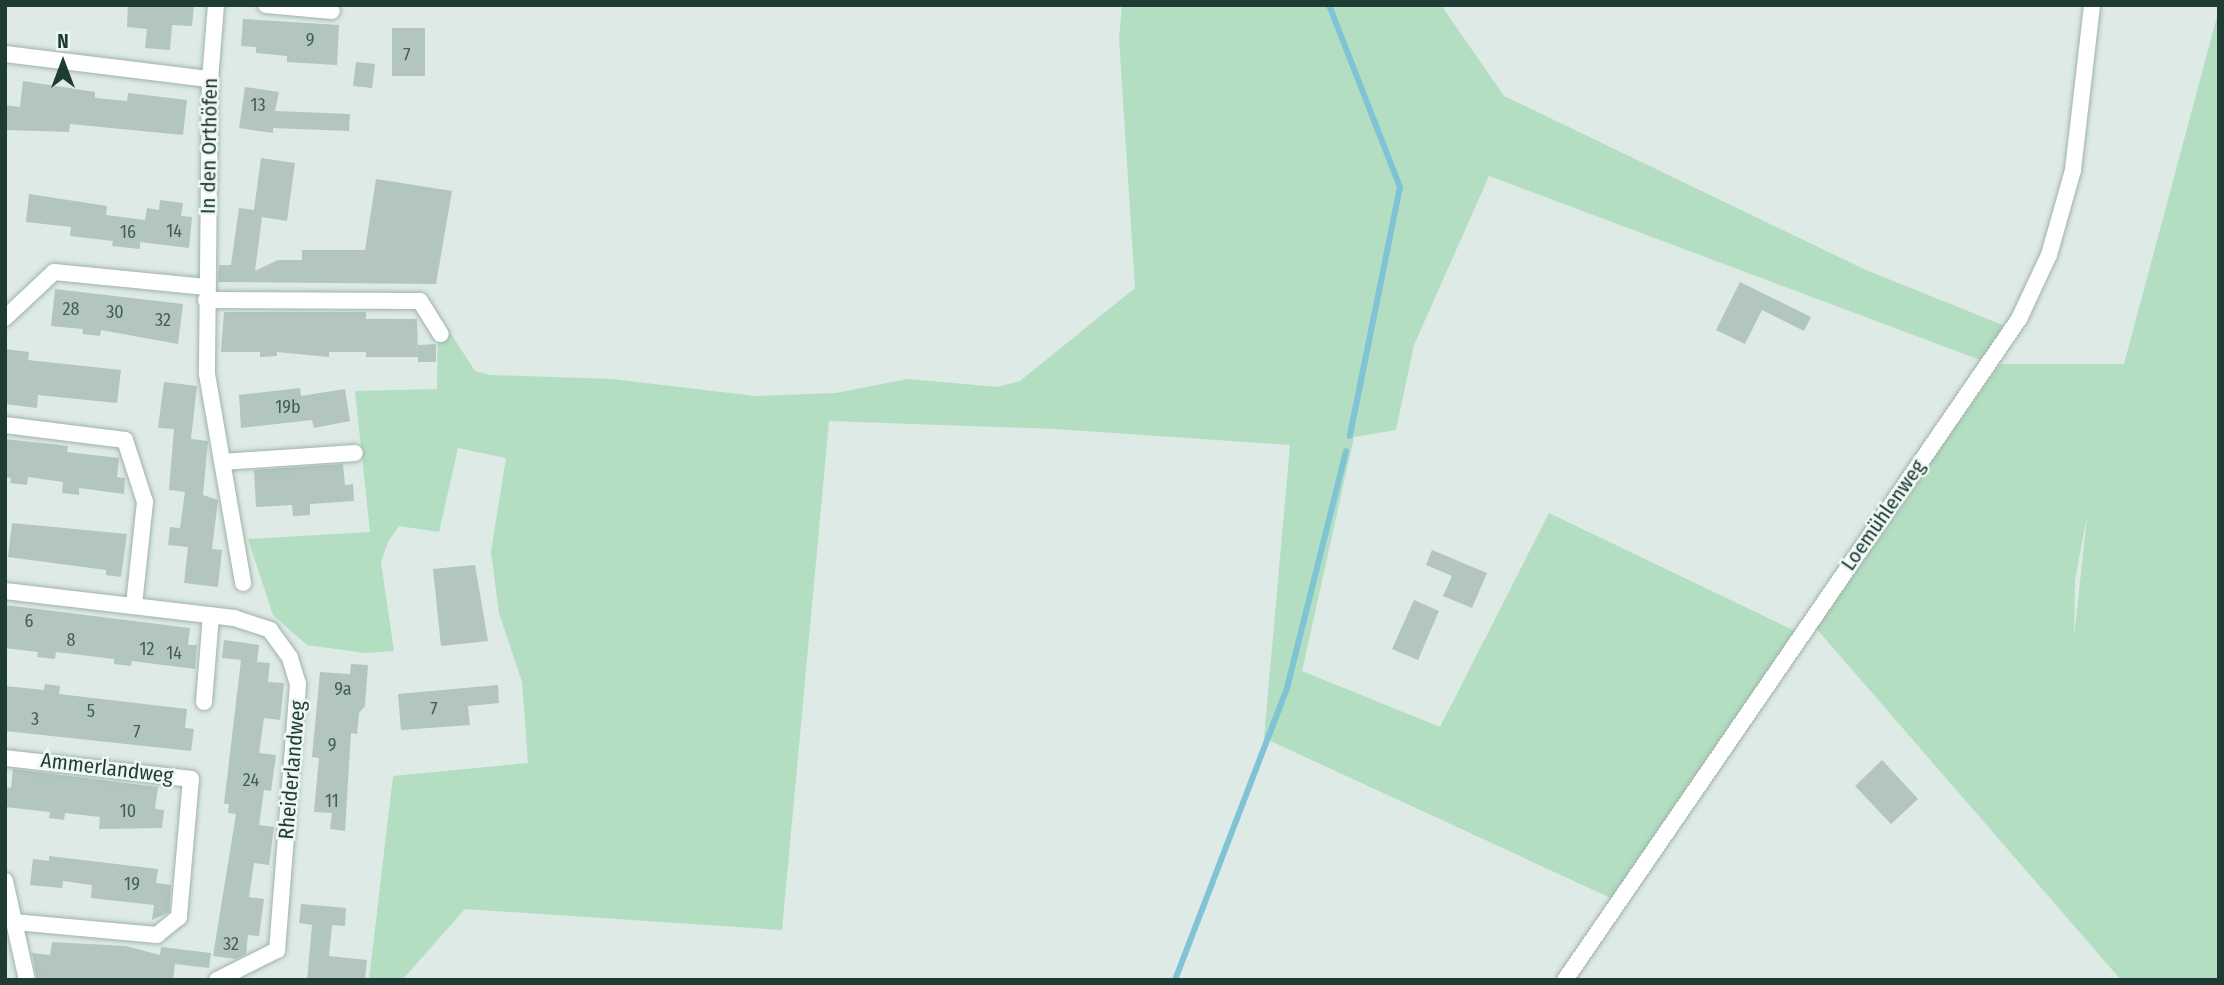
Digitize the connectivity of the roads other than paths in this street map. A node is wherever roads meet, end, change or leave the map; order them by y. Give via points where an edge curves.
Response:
1 (216, 5) edge
2 (266, 5) edge
3 (2092, 5) edge
4 (332, 11) dead end
5 (5, 54) edge
6 (210, 79) junction
7 (206, 293) junction
8 (5, 318) edge
9 (441, 334) dead end
10 (5, 425) edge
11 (355, 453) dead end
12 (222, 462) junction
13 (243, 583) dead end
14 (5, 591) edge
15 (134, 605) junction
16 (211, 615) junction
17 (204, 702) dead end
18 (5, 758) edge
19 (5, 881) edge
20 (12, 930) edge
21 (27, 980) edge
22 (217, 980) edge
23 (1565, 980) edge

1 - 6 street, In den Orthöfen
2 - 4 street
3 - 23 street, Loemühlenweg via 2073,170 2049,255 2019,319
5 - 6 street
6 - 7 street, In den Orthöfen
7 - 8 street via 54,272
7 - 9 street via 419,301
7 - 12 street, In den Orthöfen via 207,374
10 - 15 street via 125,440 145,502
11 - 12 street
12 - 13 street, In den Orthöfen
14 - 15 street, Rheiderlandweg
15 - 16 street, Rheiderlandweg
16 - 17 street
16 - 22 street, Rheiderlandweg via 270,630 290,658 299,684 277,950
18 - 20 street, Ammerlandweg via 191,779 179,917 157,935
19 - 20 street
20 - 21 street

